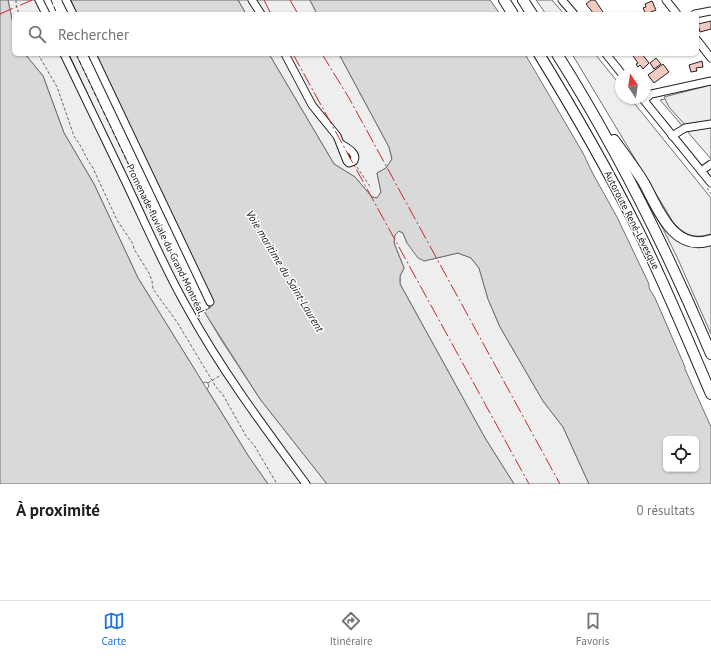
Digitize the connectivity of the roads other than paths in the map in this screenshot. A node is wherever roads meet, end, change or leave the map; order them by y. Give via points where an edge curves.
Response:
1 (39, 0) edge
2 (66, 0) edge
3 (252, 0) edge
4 (504, 0) edge
5 (523, 0) edge
6 (562, 0) edge
7 (666, 0) edge
8 (711, 11) edge
9 (45, 12) edge
10 (72, 12) edge
11 (260, 12) edge
12 (512, 12) edge
13 (531, 12) edge
14 (572, 12) edge
15 (675, 12) edge
16 (699, 13) edge
17 (699, 43) edge
18 (65, 56) edge
19 (93, 56) edge
20 (286, 56) edge
21 (540, 56) edge
22 (558, 56) edge
23 (608, 56) edge
24 (711, 58) edge
25 (617, 68) edge
26 (711, 81) edge
27 (575, 82) junction
28 (651, 95) edge
29 (647, 104) edge
30 (711, 124) edge
31 (672, 136) junction
32 (354, 161) road end
33 (711, 164) edge
34 (701, 171) junction
35 (711, 183) edge
36 (711, 240) edge
37 (210, 302) dead end
38 (711, 354) edge
39 (711, 394) edge
40 (306, 484) edge

1 - 9 street
2 - 10 street
3 - 11 street
4 - 12 highway
5 - 13 highway
6 - 14 street
7 - 15 street
8 - 16 street
17 - 24 street
18 - 40 street, Promenade fluviale du Grand Montréal, via 179,293 226,372
19 - 37 street
20 - 32 street via 312,105 335,132 347,161
21 - 39 highway, Autoroute René-Lévesque via 632,218
22 - 27 highway, Autoroute René-Lévesque
23 - 25 street
26 - 28 street
27 - 36 highway via 643,182 670,229 688,240
27 - 38 highway, Autoroute René-Lévesque via 646,213
29 - 31 street
30 - 31 street via 683,129
31 - 34 street
33 - 34 street
34 - 35 street

